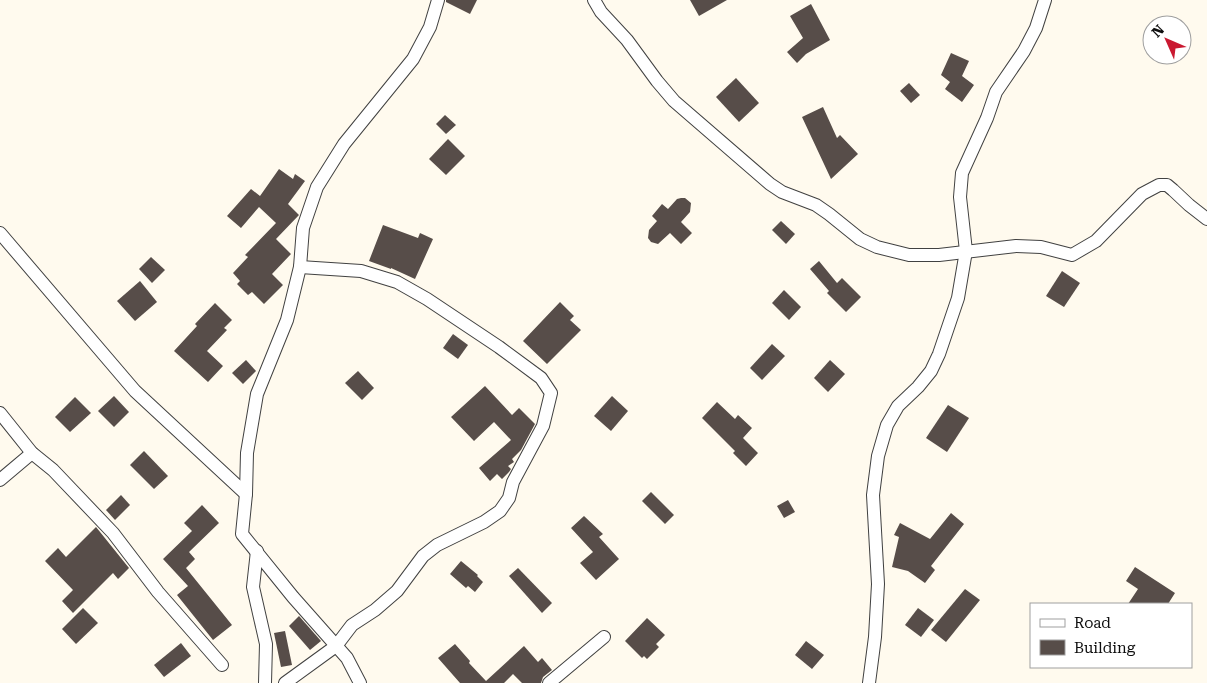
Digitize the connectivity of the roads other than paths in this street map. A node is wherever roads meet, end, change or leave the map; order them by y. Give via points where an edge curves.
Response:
1 (438, 0) edge
2 (594, 0) edge
3 (1045, 0) edge
4 (1207, 219) edge
5 (0, 233) edge
6 (966, 251) junction
7 (300, 267) junction
8 (0, 413) edge
9 (32, 453) junction
10 (0, 480) edge
11 (246, 494) junction
12 (257, 551) junction
13 (604, 637) dead end
14 (336, 646) junction
15 (222, 665) dead end
16 (265, 683) edge
17 (285, 683) edge
18 (360, 683) edge
19 (549, 683) edge
20 (869, 683) edge

1 - 7 street via 430,27 413,59 344,144 317,187 303,228
2 - 6 street via 674,101 770,184 816,205 860,239 877,247 909,255
3 - 6 street via 1024,51 996,92 962,173 960,197
4 - 6 street via 1173,190 1159,186 1142,194 1096,241 1072,255 1016,246
5 - 11 street via 135,391
6 - 20 street via 958,298 940,354 927,376 898,406 887,425 878,456 873,495 878,584
7 - 11 street via 287,320 257,394 246,453
7 - 14 street via 361,270 397,282 499,347 541,378 551,393 543,426 500,511 423,556 397,591 352,625
8 - 9 street
9 - 10 street
9 - 15 street via 53,470 113,533 158,592
11 - 12 street via 242,534
12 - 14 street
12 - 16 street via 253,587 266,644
13 - 19 street
14 - 17 street
14 - 18 street via 347,658

